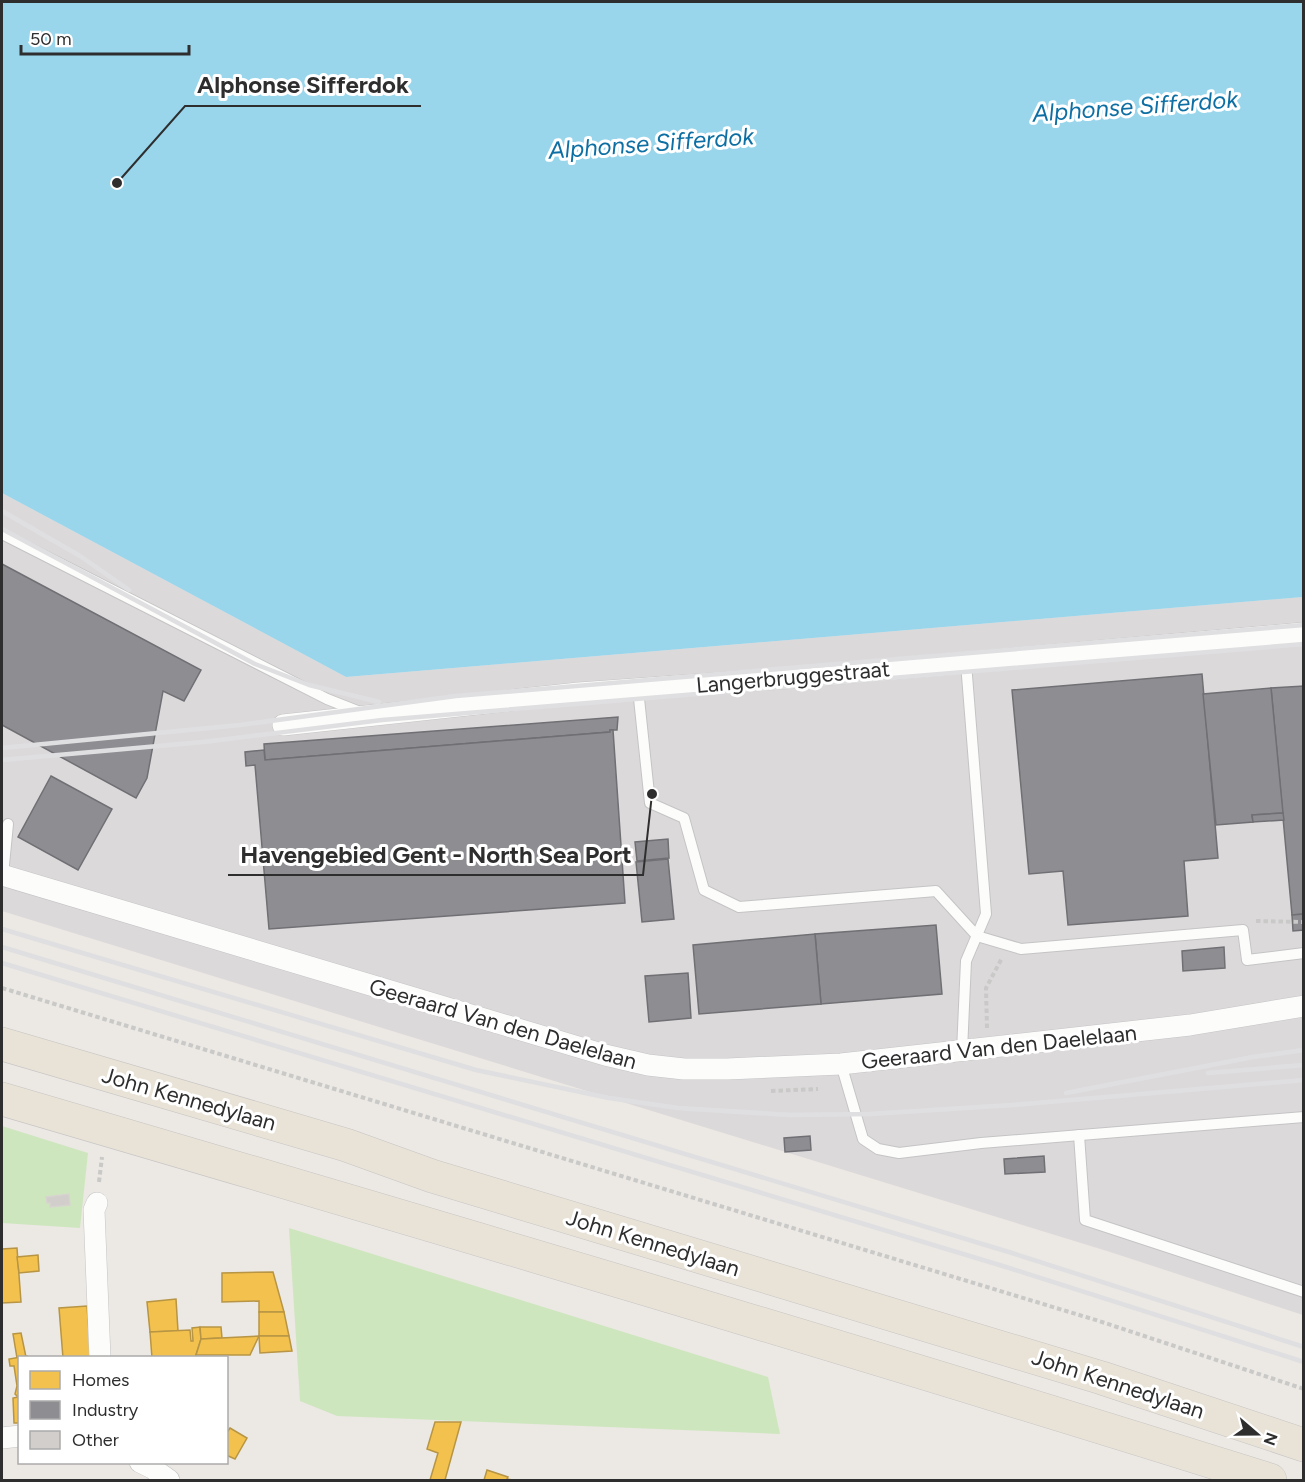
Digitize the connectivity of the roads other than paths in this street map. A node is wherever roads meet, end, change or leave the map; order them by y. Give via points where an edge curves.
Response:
1 (2, 534) edge
2 (1304, 633) edge
3 (966, 663) junction
4 (638, 689) junction
5 (369, 716) junction
6 (283, 725) dead end
7 (8, 824) dead end
8 (2, 875) edge
9 (977, 936) junction
10 (1304, 953) edge
11 (1304, 1006) edge
12 (2, 1044) edge
13 (962, 1051) junction
14 (841, 1064) junction
15 (2, 1099) edge
16 (1304, 1117) edge
17 (1079, 1135) junction
18 (97, 1203) road end
19 (1304, 1292) edge
20 (100, 1356) edge
21 (18, 1436) edge
22 (2, 1438) edge
23 (1304, 1445) edge
24 (144, 1464) edge
25 (169, 1480) edge
26 (1270, 1480) edge

1 - 5 lane via 327,699
2 - 3 street, Langerbruggestraat
3 - 4 street, Langerbruggestraat
3 - 9 lane via 986,914
4 - 5 street, Langerbruggestraat
4 - 9 lane via 651,803 684,818 704,890 739,907 936,891
5 - 6 street, Langerbruggestraat
7 - 8 lane
8 - 14 street, Geeraard Van den Daelelaan via 648,1065 727,1069
9 - 10 lane via 1021,949 1243,930 1246,960
9 - 13 lane via 966,961
11 - 13 street, Geeraard Van den Daelelaan via 1190,1025
12 - 23 highway, John Kennedylaan via 346,1145 432,1176 1102,1378
13 - 14 street, Geeraard Van den Daelelaan
14 - 17 lane via 863,1139 878,1149 899,1153
15 - 26 highway, John Kennedylaan
16 - 17 lane
17 - 19 lane via 1085,1220
18 - 20 street via 94,1210
21 - 22 street
24 - 25 street

